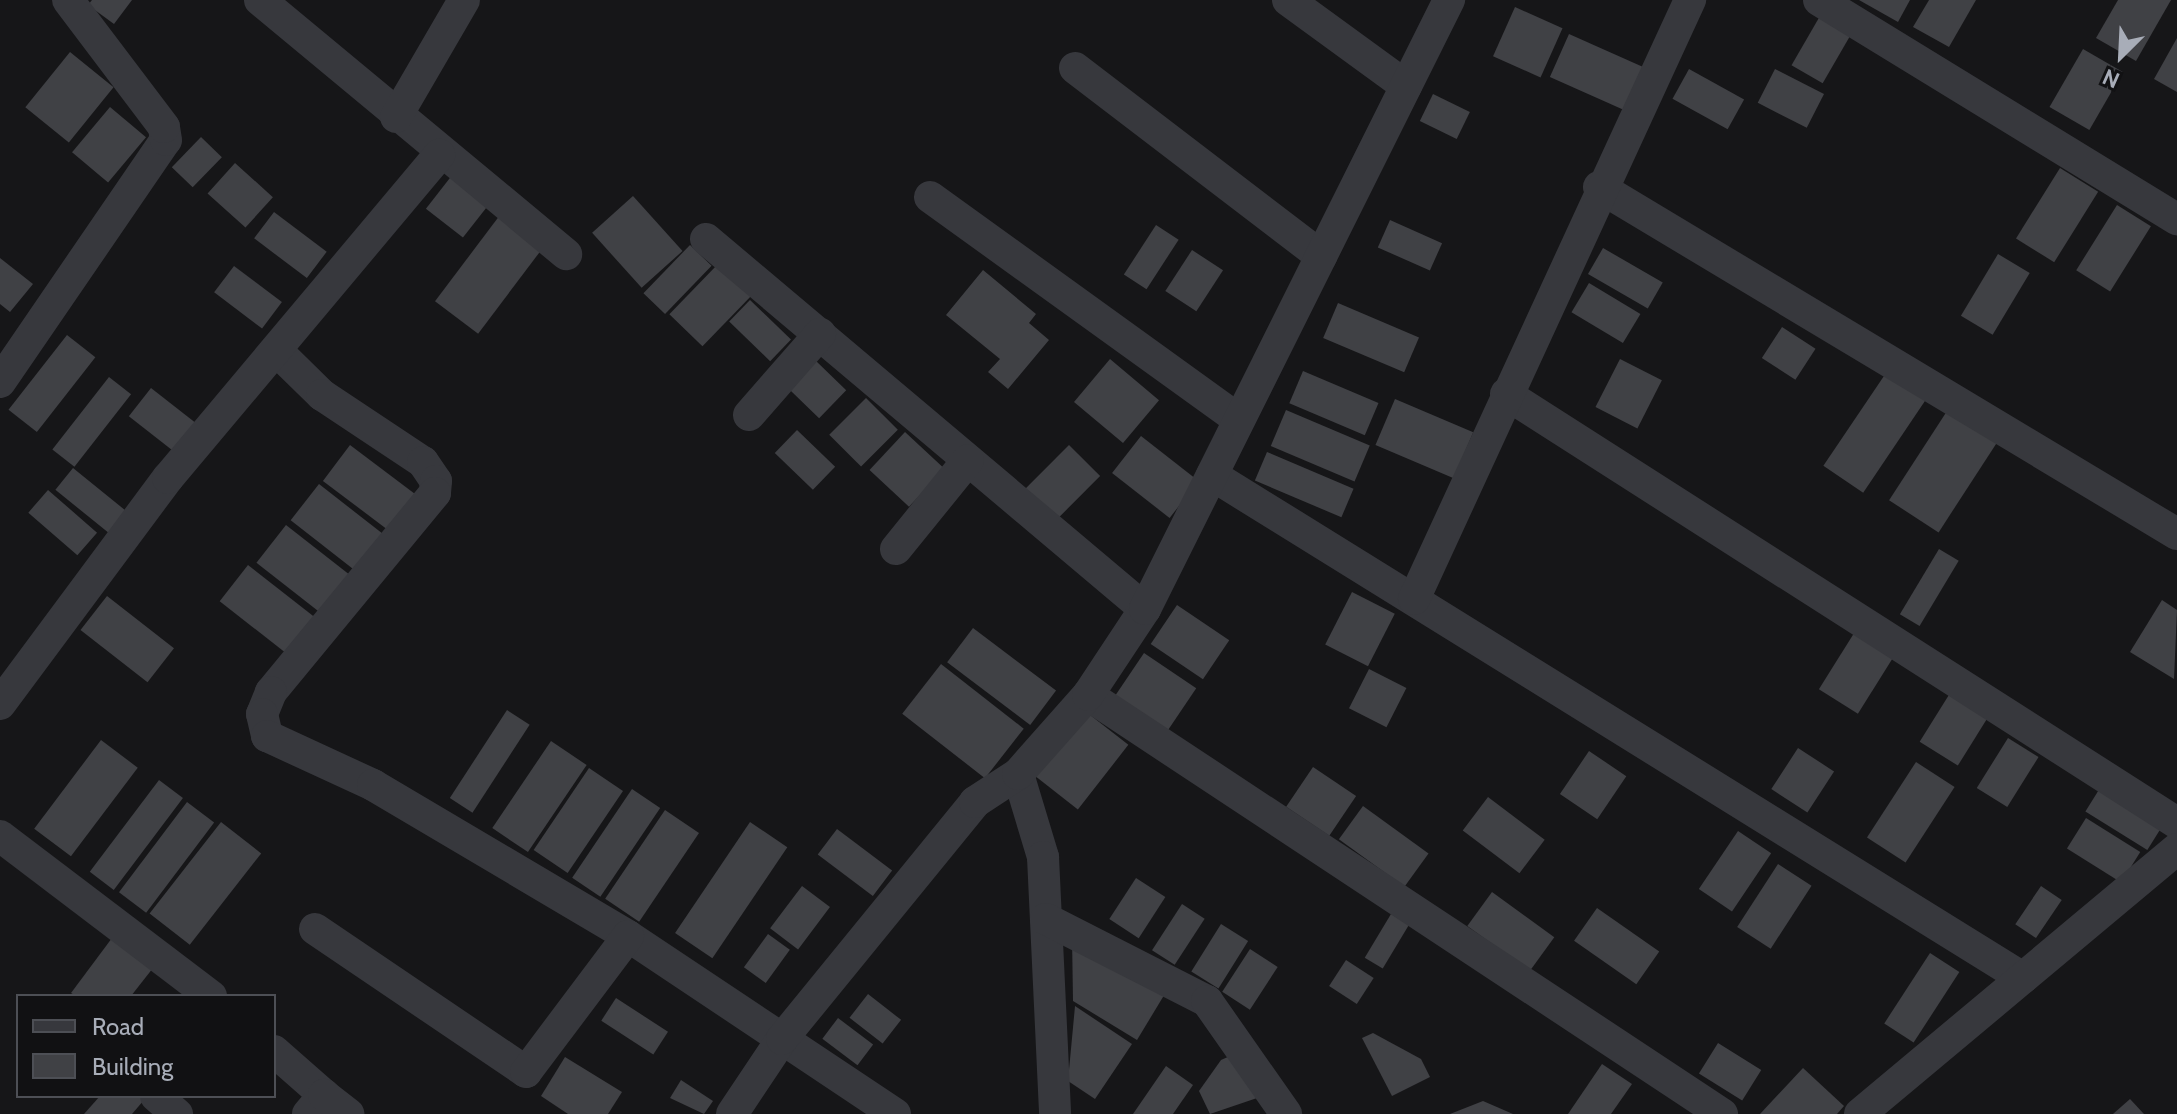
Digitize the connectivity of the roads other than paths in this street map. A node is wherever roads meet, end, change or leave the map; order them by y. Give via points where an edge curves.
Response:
1 (68, 0) edge
2 (260, 0) edge
3 (464, 0) edge
4 (1288, 0) edge
5 (1449, 0) edge
6 (1690, 0) edge
7 (1819, 0) edge
8 (1075, 68) dead end
9 (1406, 86) junction
10 (396, 117) junction
11 (439, 155) junction
12 (1599, 187) junction
13 (930, 197) dead end
14 (2177, 219) edge
15 (706, 239) dead end
16 (566, 254) dead end
17 (1321, 256) junction
18 (820, 334) junction
19 (277, 351) junction
20 (0, 382) edge
21 (1506, 394) junction
22 (749, 415) dead end
23 (1239, 420) junction
24 (968, 460) junction
25 (1212, 475) junction
26 (2177, 534) edge
27 (896, 549) dead end
28 (1414, 599) junction
29 (1145, 609) junction
30 (1088, 695) junction
31 (0, 704) edge
32 (1018, 774) junction
33 (2177, 823) edge
34 (0, 836) edge
35 (2177, 849) edge
36 (1046, 919) junction
37 (315, 929) dead end
38 (628, 936) junction
39 (2023, 978) junction
40 (208, 994) edge
41 (782, 1039) junction
42 (276, 1053) edge
43 (158, 1098) edge
44 (327, 1108) edge
45 (177, 1114) edge
46 (732, 1114) edge
47 (895, 1114) edge
48 (1055, 1114) edge
49 (1286, 1114) edge
50 (1722, 1114) edge
51 (1860, 1114) edge

1 - 20 street via 164,127 166,140
2 - 10 street
3 - 10 street
4 - 9 street
5 - 9 street
6 - 12 street
7 - 14 street
8 - 17 street
9 - 17 street
10 - 11 street
11 - 16 street
11 - 19 street
12 - 21 street
12 - 26 street
13 - 23 street
15 - 18 street
17 - 23 street
18 - 22 street
18 - 24 street
19 - 31 street via 168,478
19 - 38 street via 322,395 423,462 436,481 435,493 271,692 262,714 267,736 373,785
21 - 28 street
21 - 33 street
23 - 25 street
24 - 27 street
24 - 29 street
25 - 28 street
25 - 29 street
28 - 39 street
29 - 30 street
30 - 32 street
30 - 50 street
32 - 36 street via 1043,857
32 - 41 street via 975,802
34 - 40 street
35 - 39 street
36 - 48 street
36 - 49 street via 1207,1001
37 - 38 street via 526,1072
38 - 41 street
39 - 51 street
41 - 46 street
41 - 47 street
42 - 44 street
43 - 45 street

